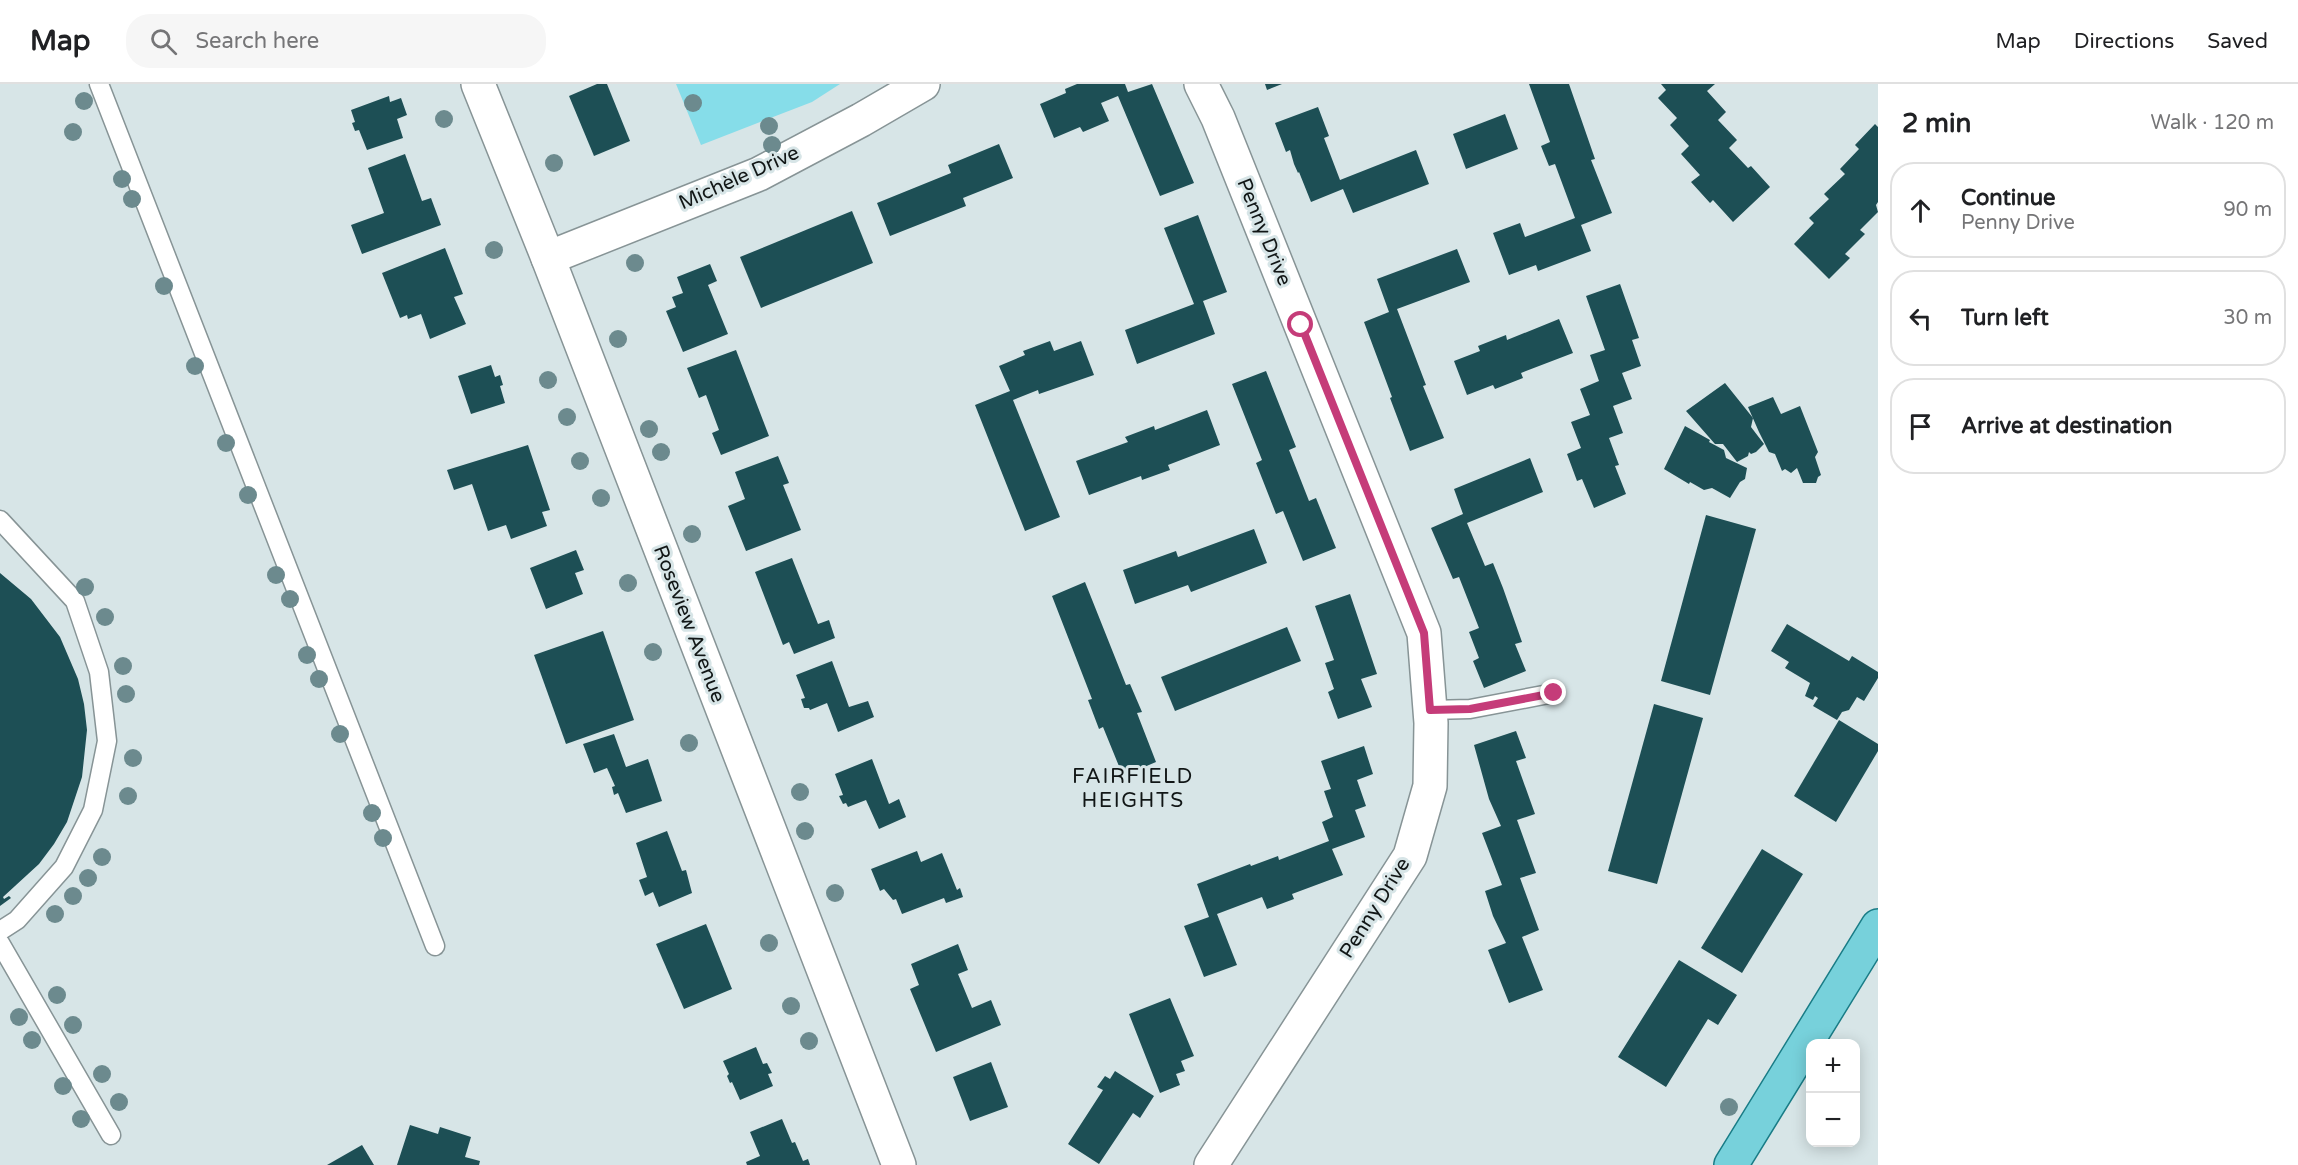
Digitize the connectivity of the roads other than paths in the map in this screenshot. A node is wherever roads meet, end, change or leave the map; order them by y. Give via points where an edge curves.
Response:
1 (99, 84) edge
2 (478, 84) edge
3 (923, 84) edge
4 (1200, 84) edge
5 (548, 258) junction
6 (0, 520) edge
7 (1554, 693) dead end
8 (1430, 710) junction
9 (1878, 926) edge
10 (0, 931) edge
11 (0, 943) edge
12 (435, 946) dead end
13 (111, 1135) dead end
14 (899, 1165) edge
15 (1211, 1165) edge
16 (1731, 1165) edge

1 - 12 lane
2 - 5 street, Roseview Avenue
3 - 5 street, Michèle Drive via 759,174
4 - 8 street, Penny Drive via 1218,118 1424,633
5 - 14 street, Roseview Avenue
6 - 10 lane via 75,601 99,672 107,741 93,810 63,867 17,920
7 - 8 lane via 1470,709
8 - 15 street, Penny Drive via 1430,786 1410,856
9 - 16 main road
11 - 13 lane

